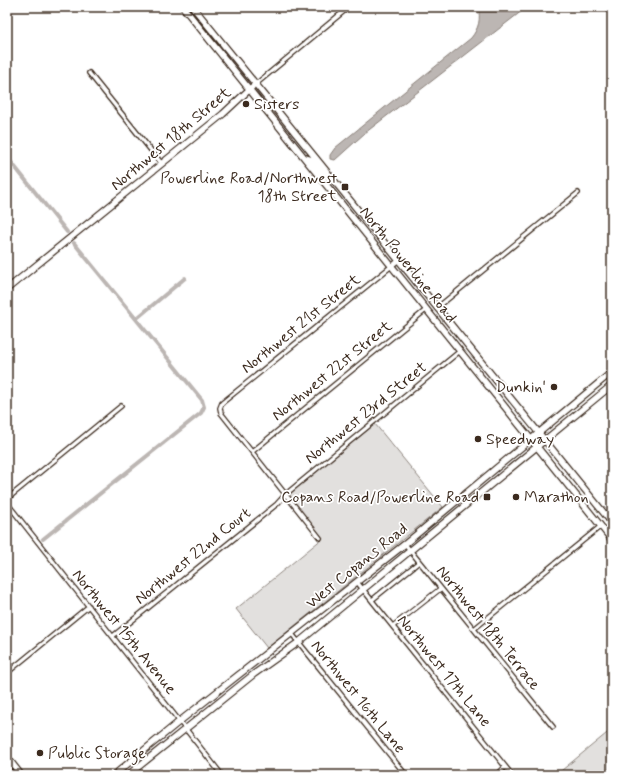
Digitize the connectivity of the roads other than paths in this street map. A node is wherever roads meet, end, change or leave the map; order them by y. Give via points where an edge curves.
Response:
1 (183, 7) edge
2 (193, 7) edge
3 (350, 7) edge
4 (89, 73) dead end
5 (256, 84) junction
6 (250, 89) junction
7 (305, 158) junction
8 (162, 164) junction
9 (332, 178) junction
10 (578, 193) dead end
11 (398, 260) junction
12 (392, 266) junction
13 (7, 289) edge
14 (438, 307) junction
15 (427, 309) junction
16 (454, 343) junction
17 (468, 345) junction
18 (460, 351) junction
19 (612, 372) edge
20 (612, 385) edge
21 (121, 406) dead end
22 (539, 433) junction
23 (531, 440) junction
24 (545, 441) junction
25 (537, 448) junction
26 (253, 451) junction
27 (286, 494) junction
28 (7, 499) edge
29 (7, 503) edge
30 (612, 523) edge
31 (601, 526) junction
32 (320, 538) dead end
33 (612, 540) edge
34 (405, 544) junction
35 (411, 551) junction
36 (419, 562) junction
37 (357, 582) junction
38 (440, 589) junction
39 (364, 590) junction
40 (372, 600) junction
41 (89, 606) junction
42 (393, 626) junction
43 (474, 629) junction
44 (292, 634) junction
45 (113, 636) junction
46 (299, 642) junction
47 (7, 673) edge
48 (180, 721) junction
49 (553, 727) dead end
50 (185, 729) junction
51 (7, 757) edge
52 (505, 767) junction
53 (7, 770) edge
54 (10, 775) edge
55 (21, 775) edge
56 (114, 775) edge
57 (128, 775) edge
58 (222, 775) edge
59 (406, 775) edge
60 (497, 775) edge
61 (512, 775) edge

1 - 6 main road, North Powerline Road
2 - 5 main road, North Powerline Road
3 - 5 street, Northwest 18th Street
4 - 8 street
5 - 6 main road, Northwest 18th Street
5 - 9 main road, North Powerline Road
6 - 7 main road, North Powerline Road
6 - 8 main road, Northwest 18th Street
7 - 9 main road via 312,160 325,176
7 - 12 main road, North Powerline Road
8 - 13 main road, Northwest 18th Street
9 - 11 main road, North Powerline Road
10 - 14 street
11 - 12 street, Northwest 21st Street
11 - 14 main road, North Powerline Road
12 - 15 main road, North Powerline Road
12 - 26 street, Northwest 21st Street via 226,400 220,408 221,413
14 - 17 main road, North Powerline Road
15 - 16 main road, North Powerline Road
15 - 26 street, Northwest 22st Street
16 - 17 main road
16 - 18 main road, North Powerline Road
17 - 22 main road, North Powerline Road
18 - 23 main road, North Powerline Road
18 - 27 street, Northwest 23rd Street
19 - 22 main road, West Copans Road
20 - 24 main road, West Copans Road
21 - 28 street
22 - 23 main road, West Copans Road
22 - 24 main road, North Powerline Road
23 - 25 main road, North Powerline Road
23 - 34 main road, West Copans Road
24 - 25 main road, West Copans Road
24 - 30 main road, North Powerline Road
25 - 31 main road, North Powerline Road
25 - 35 main road, West Copans Road
26 - 27 street
27 - 32 street
27 - 45 street, Northwest 22nd Court via 277,504
29 - 41 street, Northwest 15th Avenue
31 - 33 main road, North Powerline Road
31 - 43 street
34 - 35 street, Northwest 18th Terrace
34 - 37 main road, West Copans Road
35 - 36 street, Northwest 18th Terrace
35 - 39 main road, West Copans Road
36 - 38 street, Northwest 18th Terrace
36 - 40 street
37 - 39 street, Northwest 17th Lane
37 - 44 main road, West Copans Road
38 - 42 street
38 - 43 street, Northwest 18th Terrace
39 - 40 street, Northwest 17th Lane
39 - 46 main road, West Copans Road
40 - 42 street, Northwest 17th Lane
41 - 45 street, Northwest 15th Avenue
41 - 47 street
42 - 52 street, Northwest 17th Lane
43 - 49 street, Northwest 18th Terrace
44 - 46 street, Northwest 16th Lane
44 - 48 main road, West Copans Road
45 - 48 street, Northwest 15th Avenue
46 - 50 main road, West Copans Road
46 - 59 street, Northwest 16th Lane
48 - 50 street, Northwest 15th Avenue
48 - 56 main road, West Copans Road
50 - 57 main road, West Copans Road
50 - 58 street, Northwest 15th Avenue
51 - 55 main road
52 - 60 street
52 - 61 street, Northwest 17th Lane
53 - 54 main road

